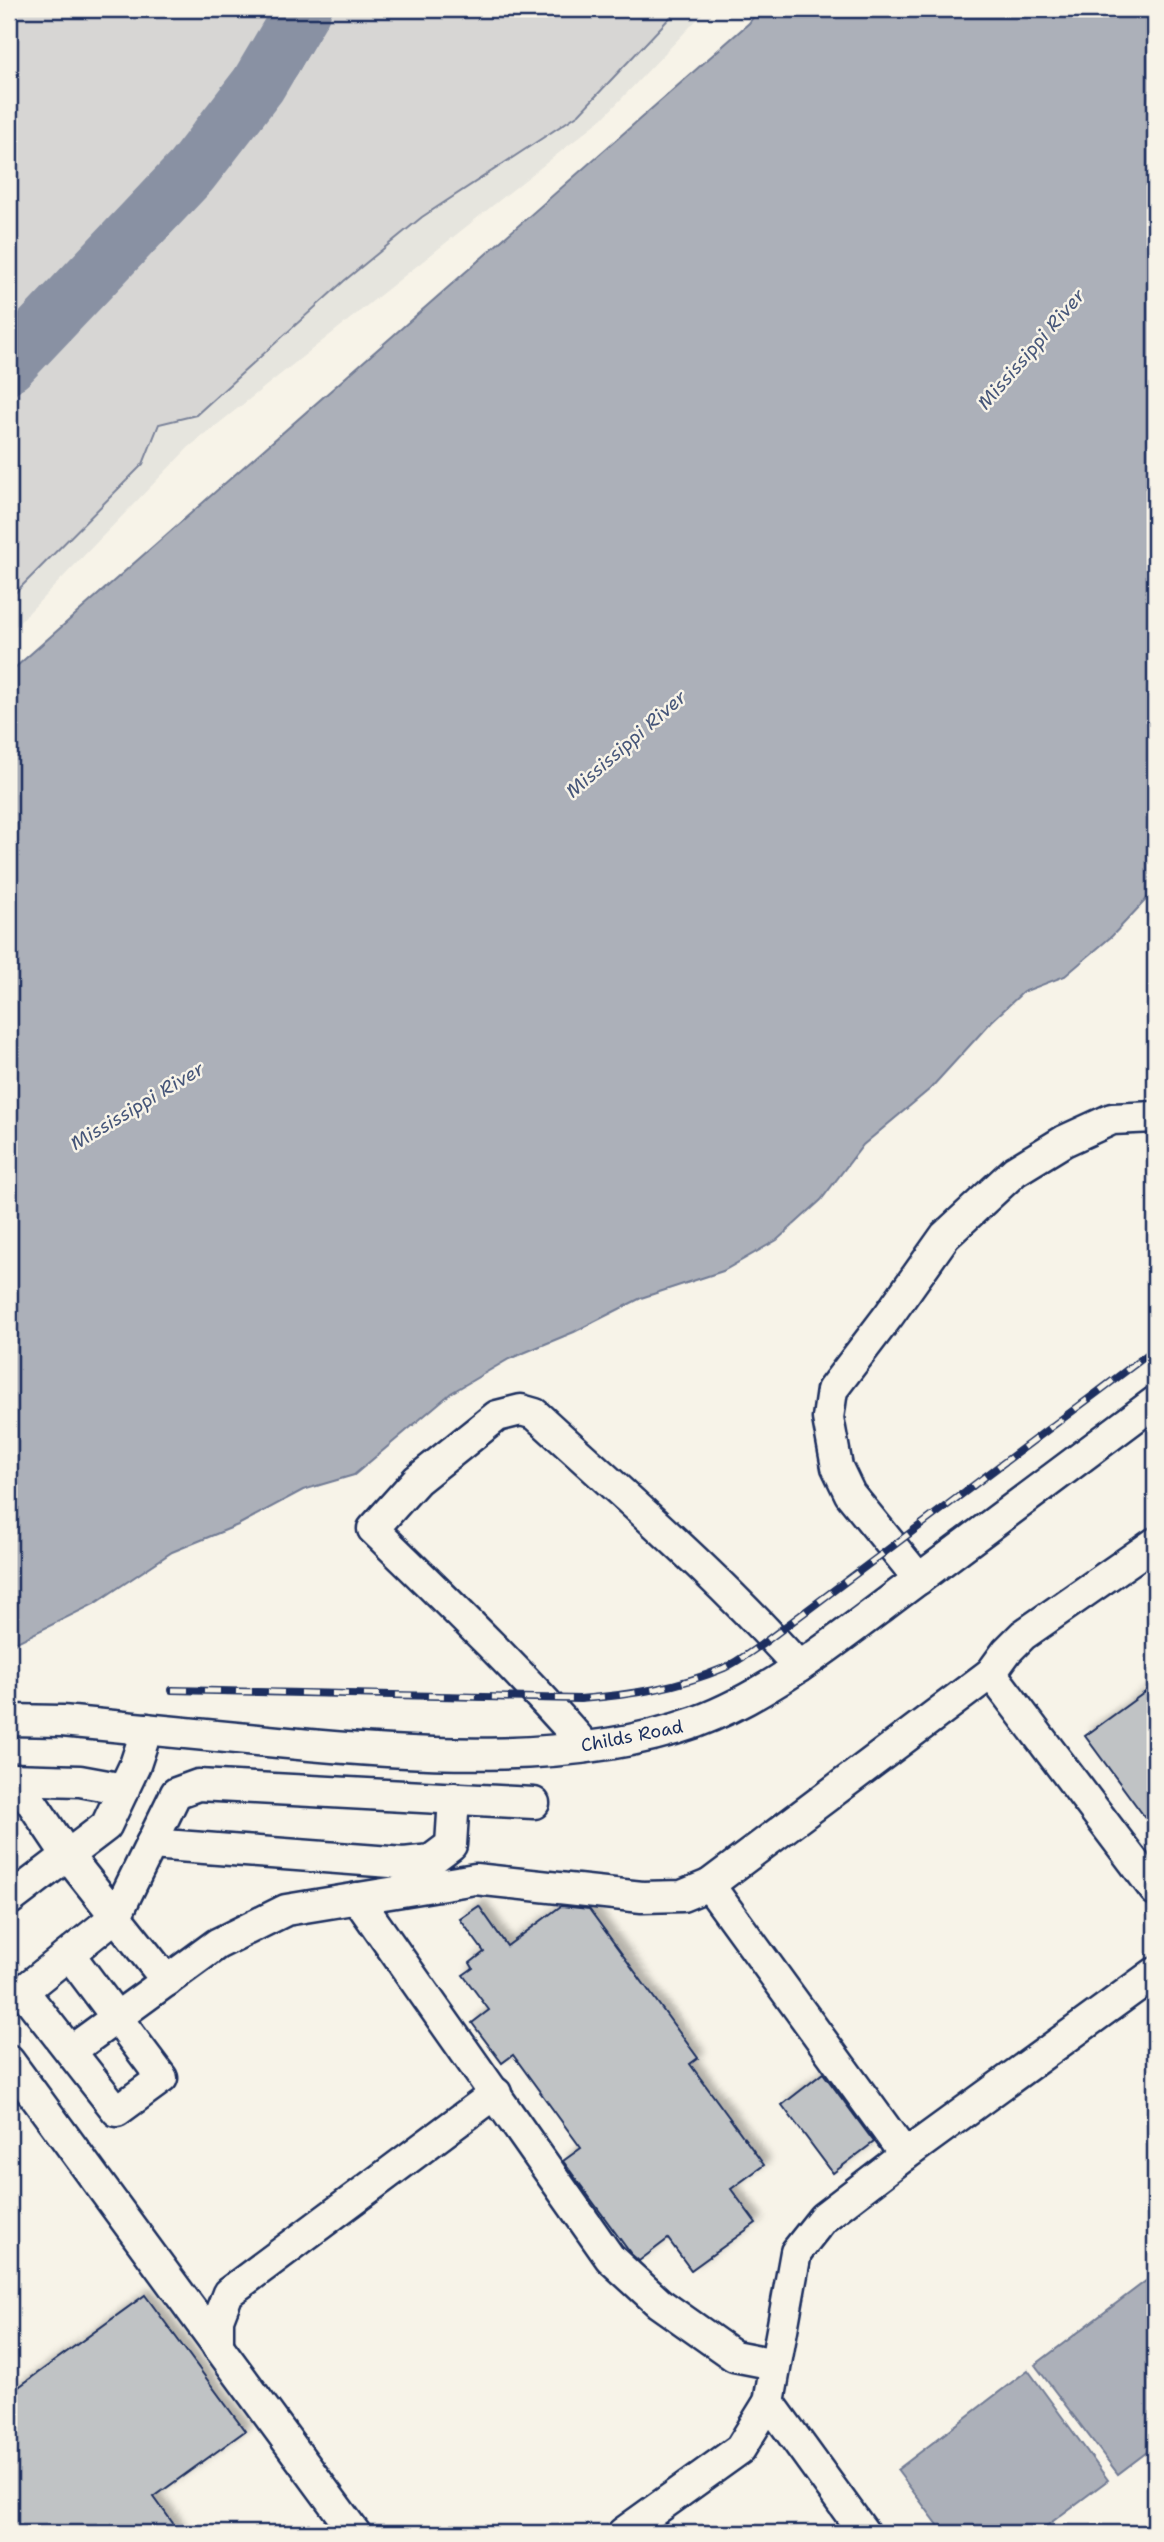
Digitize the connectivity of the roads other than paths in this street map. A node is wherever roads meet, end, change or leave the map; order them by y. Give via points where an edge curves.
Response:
1 (1155, 1117) edge
2 (1155, 1402) edge
3 (1155, 1543) edge
4 (919, 1579) junction
5 (799, 1667) junction
6 (991, 1673) junction
7 (9, 1720) edge
8 (147, 1729) junction
9 (586, 1747) junction
10 (355, 1749) junction
11 (12, 1779) edge
12 (124, 1789) junction
13 (353, 1793) junction
14 (454, 1798) junction
15 (534, 1802) dead end
16 (151, 1844) junction
17 (67, 1855) junction
18 (709, 1885) junction
19 (12, 1889) edge
20 (1155, 1890) edge
21 (357, 1898) junction
22 (116, 1916) junction
23 (69, 1954) junction
24 (1155, 1973) edge
25 (167, 1981) junction
26 (116, 2018) junction
27 (72, 2050) junction
28 (9, 2061) edge
29 (496, 2093) junction
30 (905, 2155) junction
31 (218, 2347) junction
32 (775, 2364) junction
33 (769, 2402) junction
34 (355, 2533) edge
35 (623, 2533) edge
36 (864, 2533) edge

1 - 4 street via 1112,1119 1015,1171 945,1236 832,1390 828,1418 837,1466 850,1494
2 - 4 street, Childs Road
3 - 6 street via 1024,1635
4 - 5 street, Childs Road
5 - 9 street, Childs Road via 698,1722
5 - 9 street via 772,1636 535,1414 521,1410 497,1416 417,1480 373,1529 479,1631
6 - 18 street
6 - 20 street
7 - 8 street, Childs Road
8 - 10 street, Childs Road
8 - 12 street
9 - 10 street, Childs Road via 505,1753
10 - 13 street
11 - 12 street via 80,1781
11 - 17 street
12 - 17 street via 106,1826
13 - 14 street
13 - 16 street via 198,1785 176,1793
14 - 15 street
14 - 16 street via 451,1845 430,1860 404,1863
16 - 22 street
17 - 19 street
17 - 22 street
18 - 21 street via 682,1896 642,1897 475,1879
18 - 30 street
21 - 25 street via 286,1910 217,1944
21 - 29 street
22 - 23 street
22 - 25 street
23 - 26 street
23 - 27 street via 23,1991
24 - 30 street
25 - 26 street
26 - 27 street
26 - 27 street via 162,2078 117,2111
28 - 31 street
29 - 31 street via 228,2293 218,2319
29 - 32 street via 610,2258 659,2303 734,2356
30 - 32 street via 823,2218 796,2252
31 - 34 street
32 - 33 street
33 - 35 street via 740,2449
33 - 36 street

